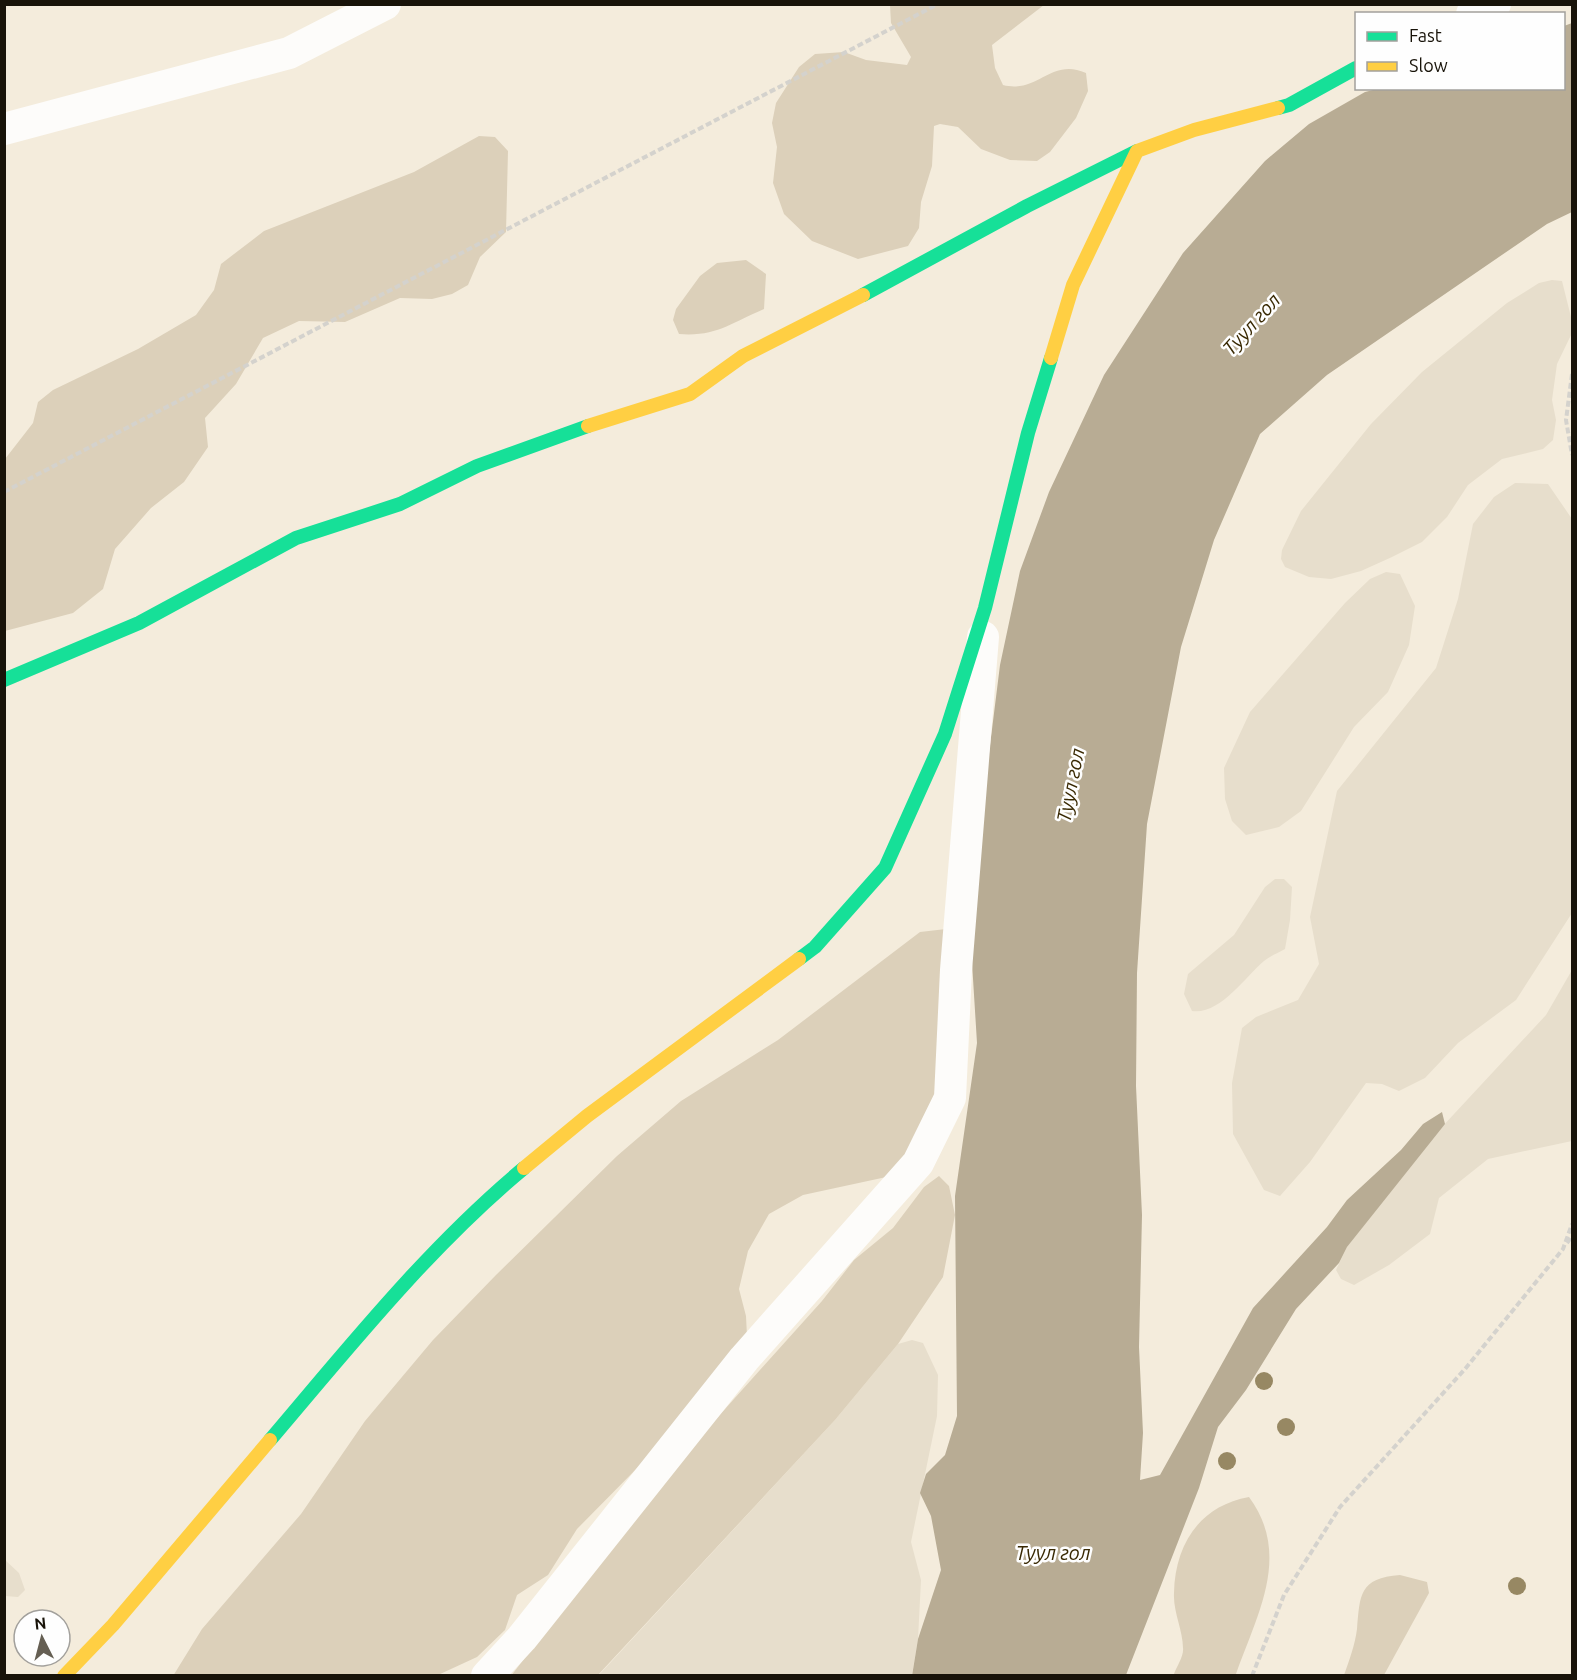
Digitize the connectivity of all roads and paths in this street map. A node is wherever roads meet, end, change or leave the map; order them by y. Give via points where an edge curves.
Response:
1 (385, 4) edge
2 (938, 4) edge
3 (1495, 4) edge
4 (1477, 12) edge
5 (1355, 69) edge
6 (4, 129) edge
7 (1137, 151) junction
8 (1572, 374) edge
9 (1572, 455) edge
10 (4, 492) edge
11 (985, 608) junction
12 (4, 680) edge
13 (1572, 1224) edge
14 (1572, 1236) edge
15 (1563, 1249) junction
16 (64, 1676) edge
17 (487, 1676) edge
18 (1252, 1676) edge

1 - 6 street via 289,53
2 - 10 path
3 - 4 street
5 - 7 street via 1289,105 1194,130
7 - 11 street via 1073,285 1028,432
7 - 12 street via 743,356 690,393 535,442 400,504 296,538 139,623
8 - 9 path via 1566,420
11 - 16 street via 945,734 885,868 815,947 587,1116 500,1189 382,1308
11 - 17 street via 956,970 950,1098 918,1163 744,1359 522,1638
13 - 15 path
14 - 15 path
15 - 18 path via 1465,1369 1340,1507 1284,1596

